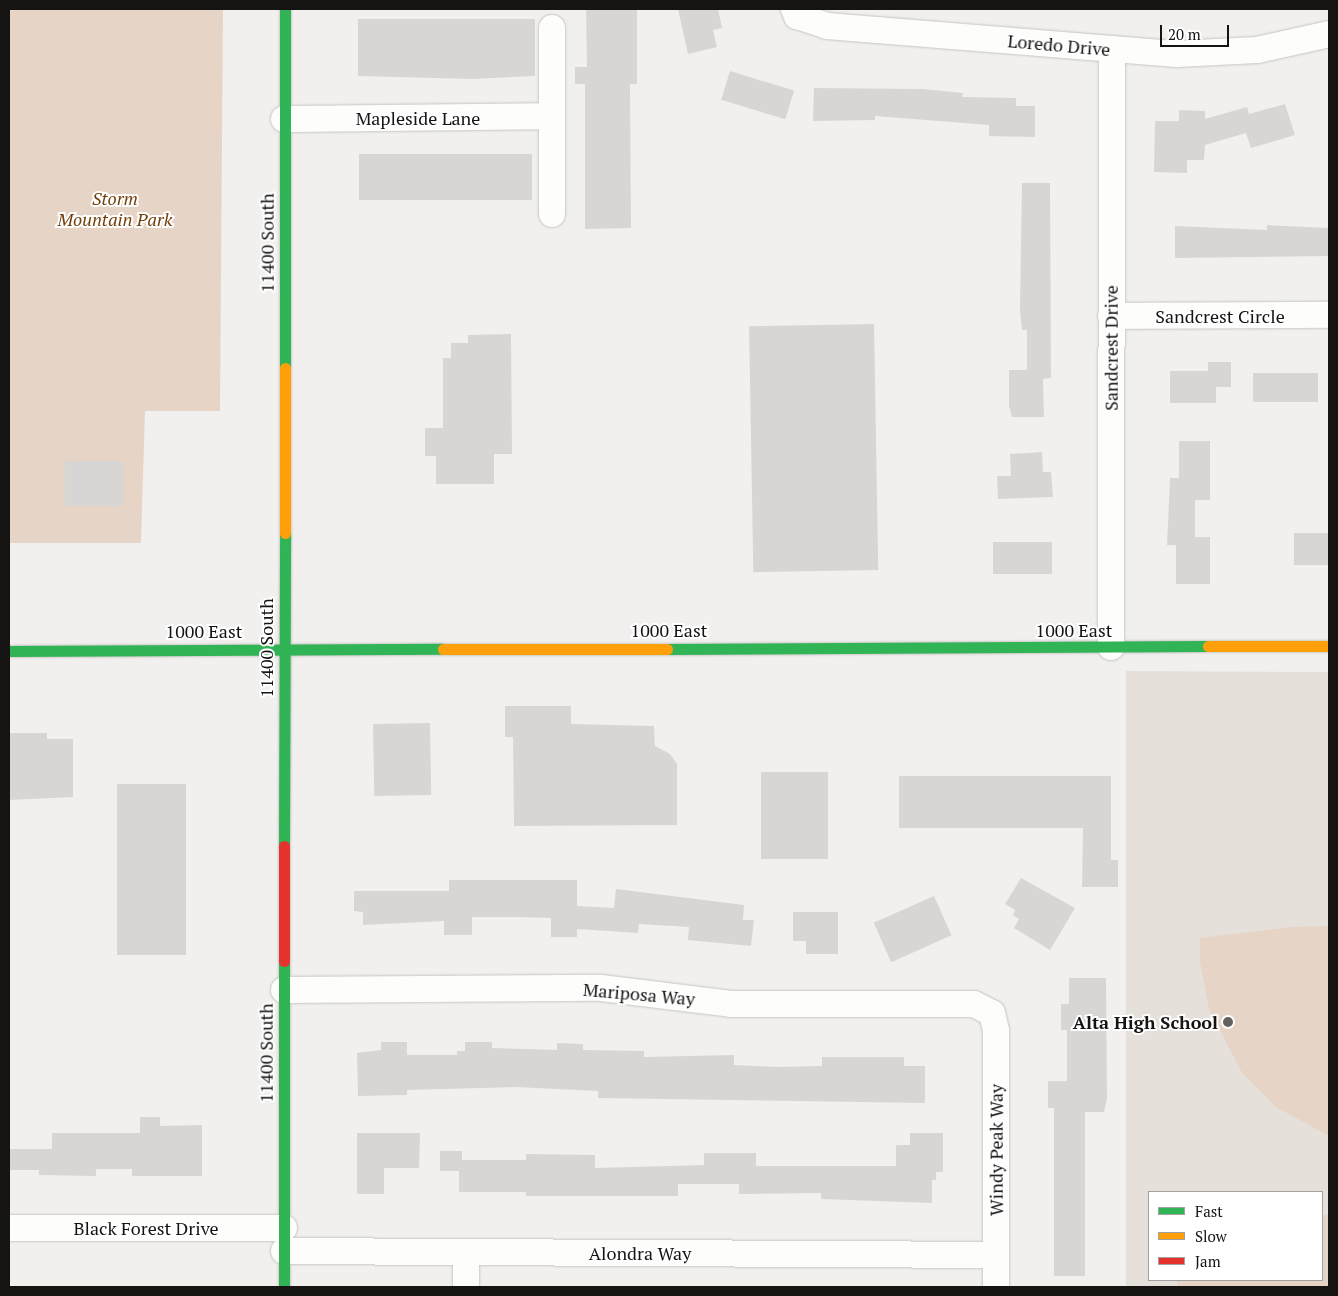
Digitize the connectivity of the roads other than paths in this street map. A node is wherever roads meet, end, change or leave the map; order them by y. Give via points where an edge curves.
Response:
1 (285, 9) edge
2 (794, 9) edge
3 (552, 28) dead end
4 (1329, 34) edge
5 (1112, 49) junction
6 (552, 116) junction
7 (284, 118) junction
8 (552, 214) dead end
9 (1329, 315) edge
10 (1111, 316) junction
11 (1329, 646) edge
12 (1111, 647) junction
13 (284, 648) junction
14 (9, 651) edge
15 (284, 990) junction
16 (992, 1013) joint
17 (9, 1228) edge
18 (284, 1240) junction
19 (466, 1252) junction
20 (996, 1254) junction
21 (284, 1287) edge
22 (466, 1287) edge
23 (996, 1287) edge

1 - 7 street, 11400 South
2 - 5 street, Loredo Drive via 797,16 827,26
3 - 6 street
4 - 5 street, Loredo Drive via 1295,44 1218,54
5 - 10 street, Sandcrest Drive
6 - 7 street, Mapleside Lane
6 - 8 street
7 - 13 street, 11400 South
9 - 10 street, Sandcrest Circle
10 - 12 street, Sandcrest Drive
11 - 12 street, 1000 East
12 - 13 street, 1000 East
13 - 14 street, 1000 East
13 - 15 street, 11400 South
15 - 16 street, Mariposa Way via 602,988 731,1004 974,1004
15 - 18 street, 11400 South
16 - 20 street, Windy Peak Way via 997,1051
17 - 18 street, Black Forest Drive
18 - 19 street, Alondra Way
18 - 21 street, 11400 South
19 - 20 street, Alondra Way
19 - 22 street
20 - 23 street, Windy Peak Way

